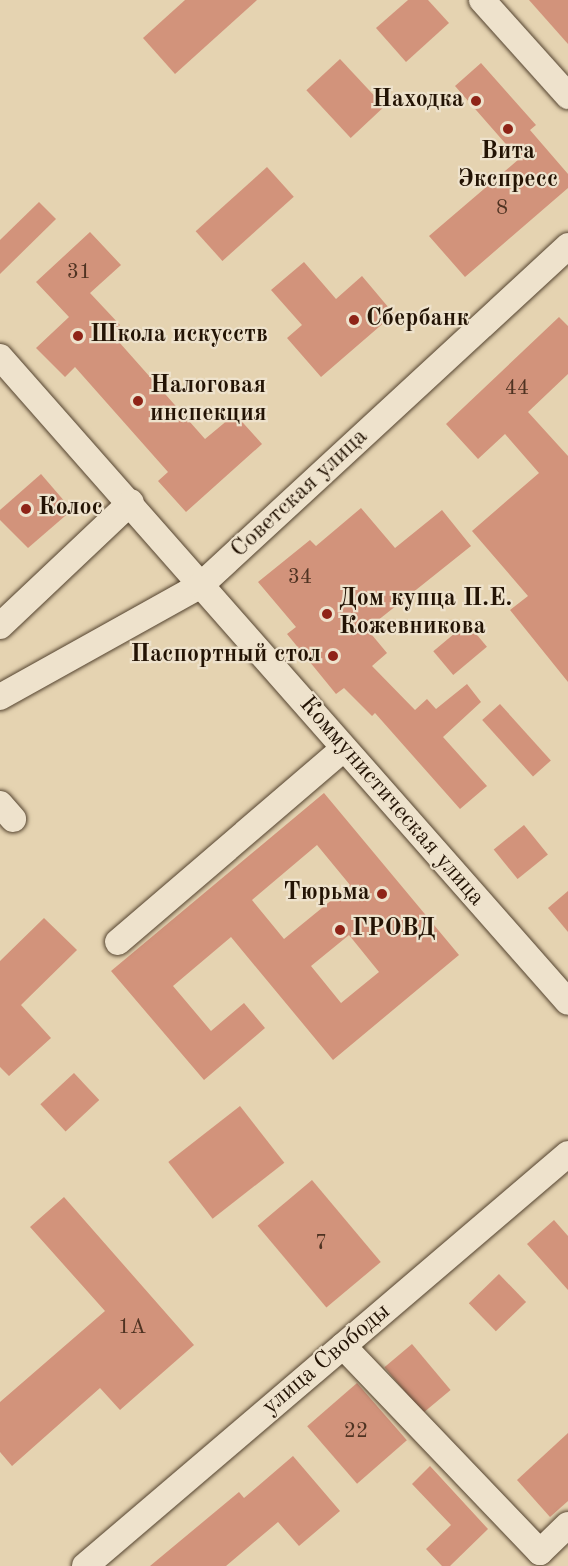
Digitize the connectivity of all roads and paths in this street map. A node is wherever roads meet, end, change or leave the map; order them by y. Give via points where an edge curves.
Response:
1 (482, 0) edge
2 (568, 96) edge
3 (568, 246) edge
4 (0, 357) edge
5 (131, 502) junction
6 (201, 585) junction
7 (0, 626) edge
8 (0, 698) edge
9 (343, 749) junction
10 (118, 942) dead end
11 (568, 1002) edge
12 (568, 1154) edge
13 (343, 1346) junction
14 (568, 1525) edge
15 (85, 1566) edge

1 - 2 street
3 - 6 street, Советская улица
4 - 5 street, Коммунистическая улица
5 - 6 street, Коммунистическая улица
5 - 7 street
6 - 8 street, Советская улица
6 - 9 street, Коммунистическая улица
9 - 10 street
9 - 11 street, Коммунистическая улица
12 - 13 street, улица Свободы
13 - 14 street via 540,1552
13 - 15 street, улица Свободы

